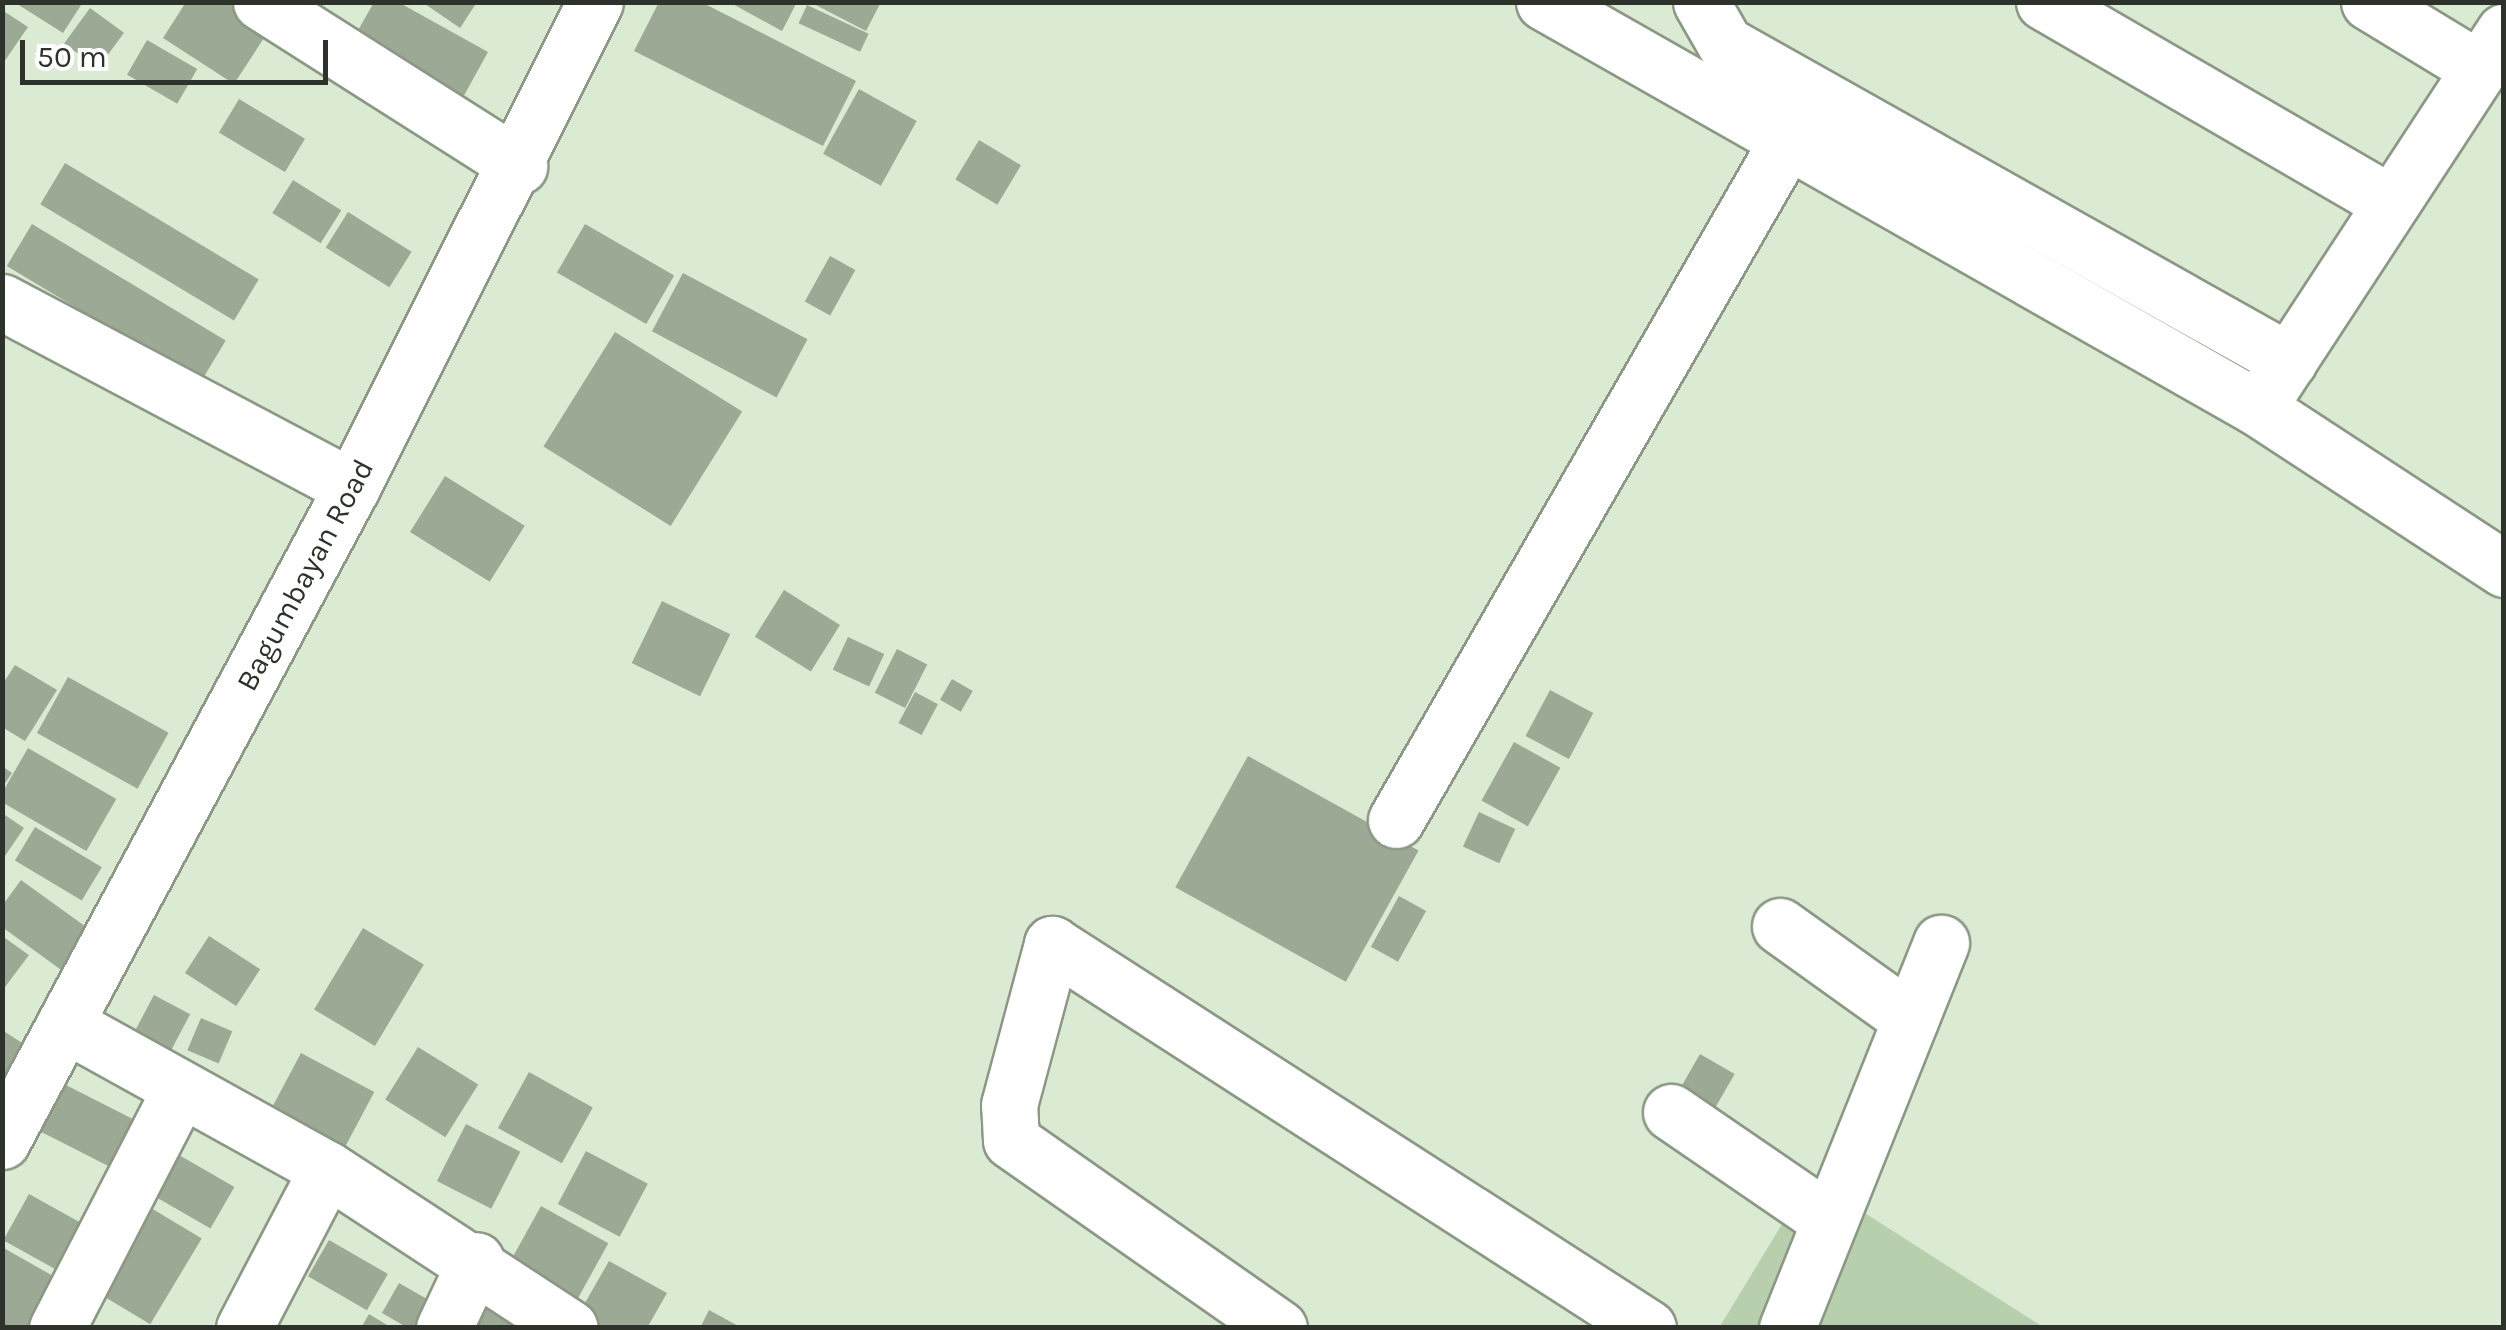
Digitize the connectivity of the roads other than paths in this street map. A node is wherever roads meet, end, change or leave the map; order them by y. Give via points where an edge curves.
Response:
1 (261, 2) edge
2 (595, 2) edge
3 (1544, 2) edge
4 (1701, 2) edge
5 (2044, 2) edge
6 (2369, 2) edge
7 (2491, 51) edge
8 (1786, 142) junction
9 (519, 166) junction
10 (2391, 203) junction
11 (2, 302) edge
12 (2289, 361) junction
13 (2258, 408) junction
14 (352, 487) junction
15 (2504, 569) edge
16 (1396, 820) dead end
17 (1780, 926) dead end
18 (1941, 943) dead end
19 (1910, 1019) junction
20 (65, 1024) junction
21 (178, 1094) junction
22 (1671, 1112) dead end
23 (2, 1142) edge
24 (327, 1169) junction
25 (1829, 1220) junction
26 (476, 1260) junction
27 (57, 1328) edge
28 (244, 1328) edge
29 (444, 1328) edge
30 (570, 1328) edge
31 (1279, 1328) edge
32 (1648, 1328) edge
33 (1788, 1328) edge

1 - 9 street
2 - 9 street, Bagumbayan Road
3 - 8 street
4 - 12 street via 1724,44
5 - 10 street
6 - 7 street
7 - 10 street
8 - 13 street
8 - 16 street
9 - 14 street, Bagumbayan Road
10 - 12 street
11 - 14 street
12 - 13 street
13 - 15 street
14 - 20 street, Bagumbayan Road
17 - 19 street
18 - 19 street
19 - 25 street
20 - 21 street
20 - 23 street, Bagumbayan Road
21 - 24 street
21 - 27 street
22 - 25 street
24 - 26 street
24 - 28 street
25 - 33 street
26 - 29 street
26 - 30 street
31 - 32 street via 1020,1155 1011,1140 1008,1105 1052,944

